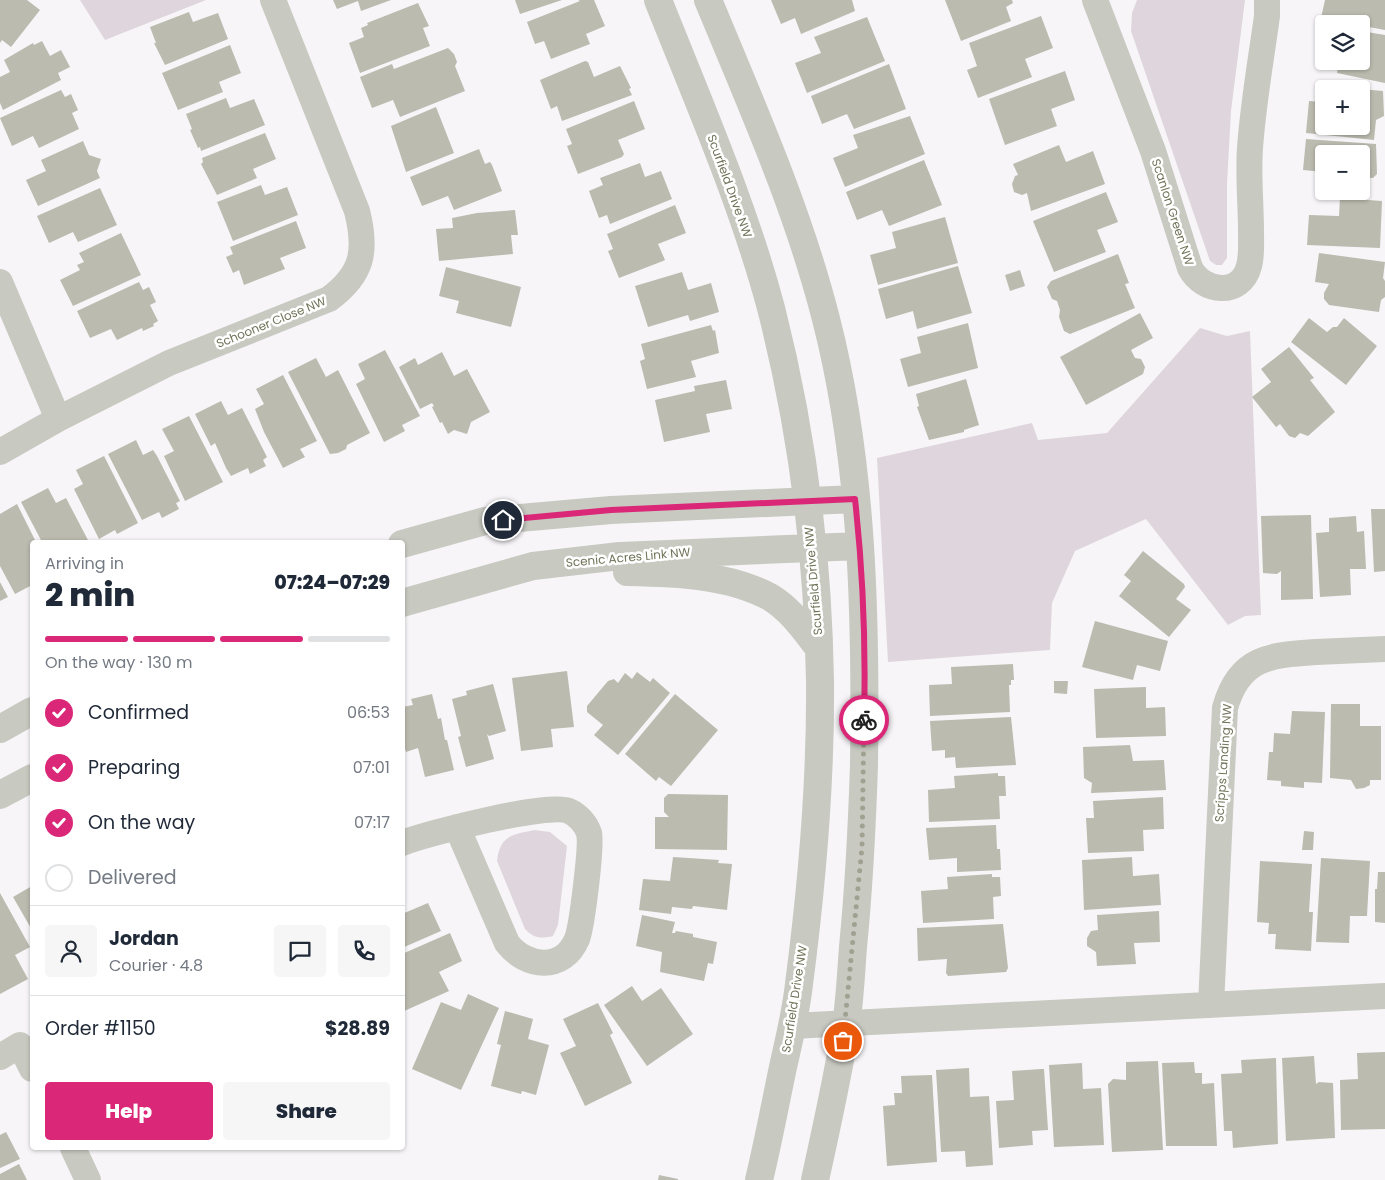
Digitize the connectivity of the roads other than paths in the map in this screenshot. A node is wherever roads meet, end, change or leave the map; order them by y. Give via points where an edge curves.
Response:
1 (273, 0) edge
2 (658, 0) edge
3 (708, 0) edge
4 (1095, 0) edge
5 (1267, 0) edge
6 (0, 282) edge
7 (58, 419) junction
8 (0, 452) edge
9 (855, 499) junction
10 (806, 502) junction
11 (405, 543) edge
12 (860, 546) junction
13 (811, 548) junction
14 (533, 566) junction
15 (405, 602) edge
16 (818, 647) junction
17 (1385, 649) edge
18 (30, 712) edge
19 (0, 729) edge
20 (30, 779) edge
21 (0, 795) edge
22 (457, 827) junction
23 (405, 842) edge
24 (1385, 996) edge
25 (1211, 1005) junction
26 (846, 1024) junction
27 (792, 1026) junction
28 (17, 1047) edge
29 (30, 1066) edge
30 (74, 1150) edge
31 (88, 1180) edge
32 (759, 1180) edge
33 (815, 1180) edge

1 - 7 street, Schooner Close NW via 357,211 363,252 356,271 345,287 329,299 169,363
2 - 10 street, Scurfield Drive NW via 716,146 770,306 788,380
3 - 9 street via 800,235 825,317 837,366
4 - 5 street, Scanlon Green NW via 1153,152 1190,268 1202,283 1219,289 1238,284 1244,278 1251,258 1250,149
6 - 7 street
7 - 8 street, Schooner Close NW
9 - 10 street
9 - 12 street
10 - 11 street via 611,510 485,521
10 - 13 street, Scurfield Drive NW
12 - 13 street, Scenic Acres Link NW
12 - 26 street via 865,670 862,847
13 - 14 street, Scenic Acres Link NW via 620,556
13 - 16 street, Scurfield Drive NW
14 - 15 street, Scenic Acres Link NW
14 - 16 street via 595,572 684,573 732,583 770,598 795,617
16 - 27 street, Scurfield Drive NW via 820,682 815,837
17 - 25 street, Scripps Landing NW via 1280,654 1253,664 1232,686 1225,708
18 - 19 street
20 - 21 street
22 - 22 street via 507,943 514,952 534,963 557,960 566,955 577,938 590,844 589,834 580,818 572,812 551,808
22 - 23 street
24 - 25 street
25 - 26 street
26 - 27 street
26 - 33 street
27 - 32 street, Scurfield Drive NW
28 - 29 street
30 - 31 street

